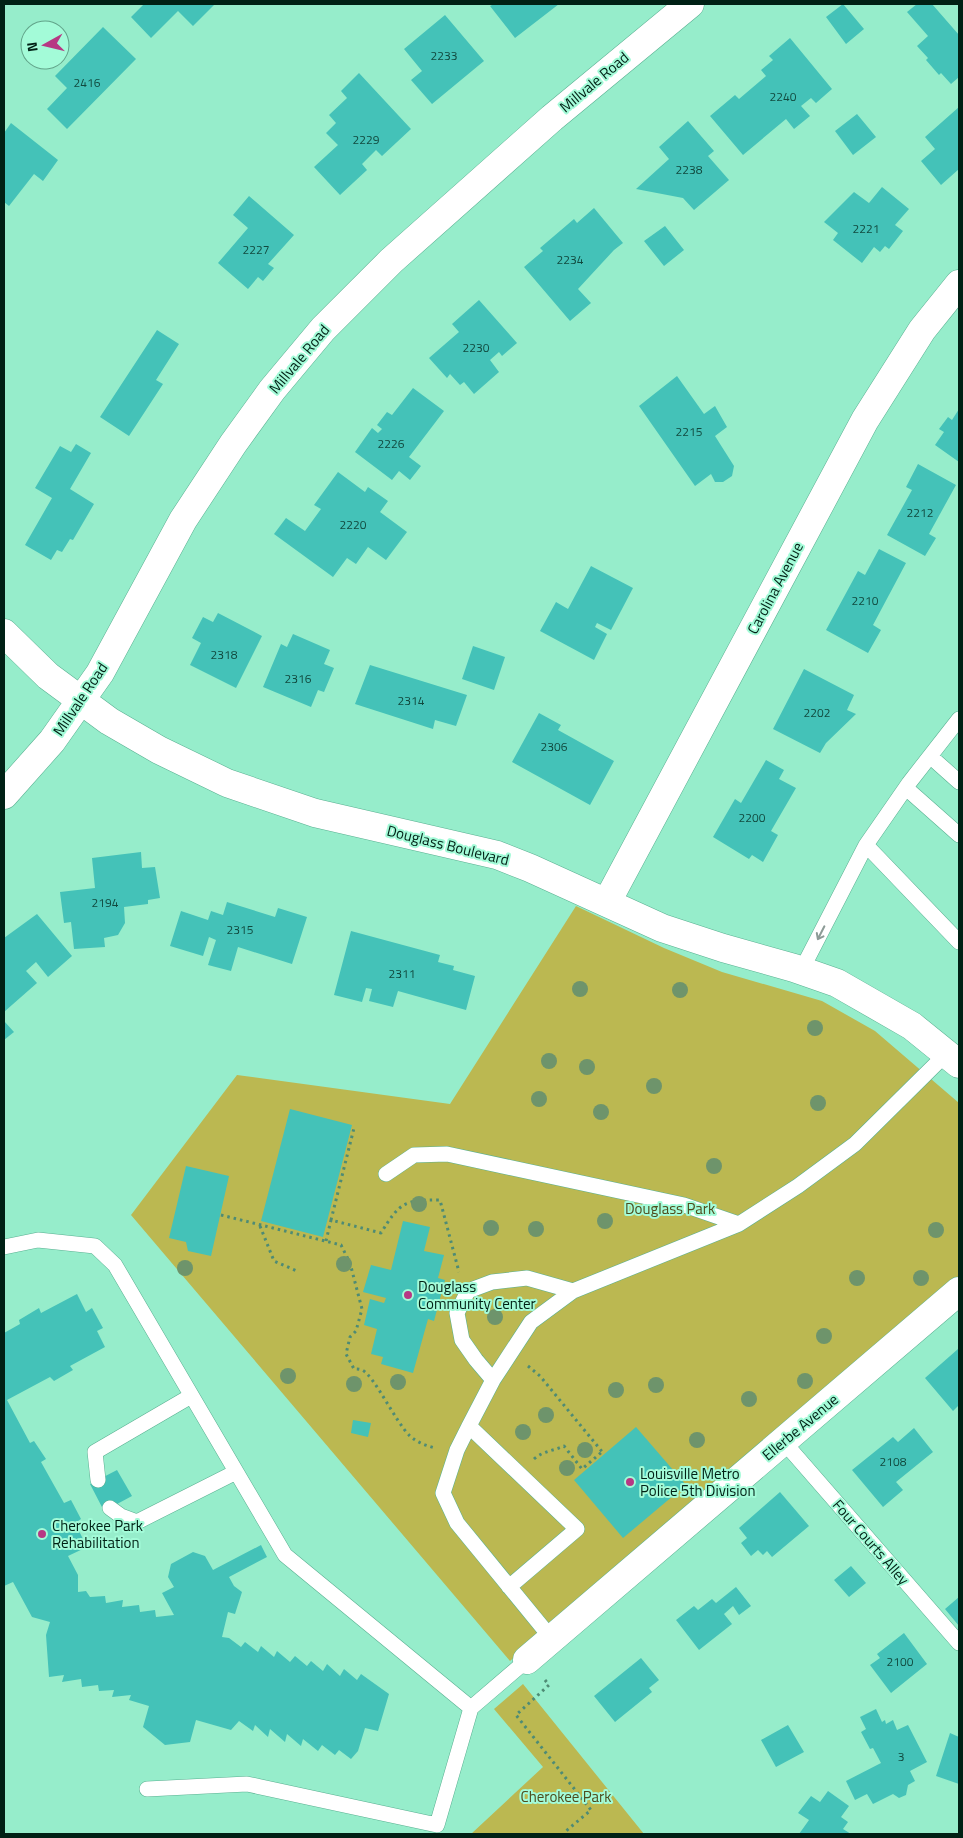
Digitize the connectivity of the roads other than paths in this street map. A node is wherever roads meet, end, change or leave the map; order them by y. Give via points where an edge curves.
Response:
1 (690, 4) edge
2 (959, 284) edge
3 (4, 632) edge
4 (80, 701) junction
5 (959, 719) edge
6 (930, 757) junction
7 (959, 782) edge
8 (906, 788) junction
9 (4, 795) edge
10 (959, 835) edge
11 (866, 845) junction
12 (607, 902) junction
13 (959, 942) edge
14 (801, 971) junction
15 (953, 1059) edge
16 (386, 1174) dead end
17 (739, 1224) junction
18 (4, 1247) edge
19 (573, 1291) junction
20 (959, 1291) edge
21 (493, 1380) junction
22 (192, 1396) junction
23 (469, 1426) junction
24 (783, 1441) junction
25 (236, 1472) junction
26 (98, 1480) dead end
27 (110, 1508) dead end
28 (509, 1587) junction
29 (552, 1639) junction
30 (959, 1643) edge
31 (527, 1660) joint
32 (471, 1708) junction
33 (147, 1789) dead end

1 - 4 street, Millvale Road via 545,124 391,261 324,329 255,414 183,520 100,673
2 - 12 street, Carolina Avenue via 922,330 865,420
3 - 4 street, Douglass Boulevard via 48,676
4 - 9 street, Millvale Road via 52,741
4 - 12 street, Douglass Boulevard via 159,750 227,783 315,813 497,855
5 - 6 lane
6 - 7 lane
6 - 8 lane
8 - 10 lane
8 - 11 lane
11 - 13 lane
11 -> 14 lane
12 - 14 street, Douglass Boulevard via 662,928
14 - 15 street, Douglass Boulevard via 837,983 912,1026
15 - 17 lane via 855,1144
16 - 17 lane via 414,1155 446,1154 684,1205
17 - 19 lane
18 - 22 lane via 38,1240 95,1246 115,1266
19 - 21 lane via 531,1322
19 - 21 lane via 527,1278 492,1282 468,1291 457,1313 462,1340
20 - 24 street, Ellerbe Avenue
21 - 23 lane
22 - 25 lane
22 - 26 lane via 95,1452
23 - 28 lane via 455,1456 444,1493 457,1523
23 - 28 lane via 577,1529
24 - 29 street, Ellerbe Avenue
24 - 30 lane, Four Courts Alley
25 - 27 lane via 137,1522
25 - 32 lane via 284,1555
28 - 29 lane
29 - 31 street, Ellerbe Avenue
31 - 32 lane
32 - 33 lane via 437,1825 247,1784

